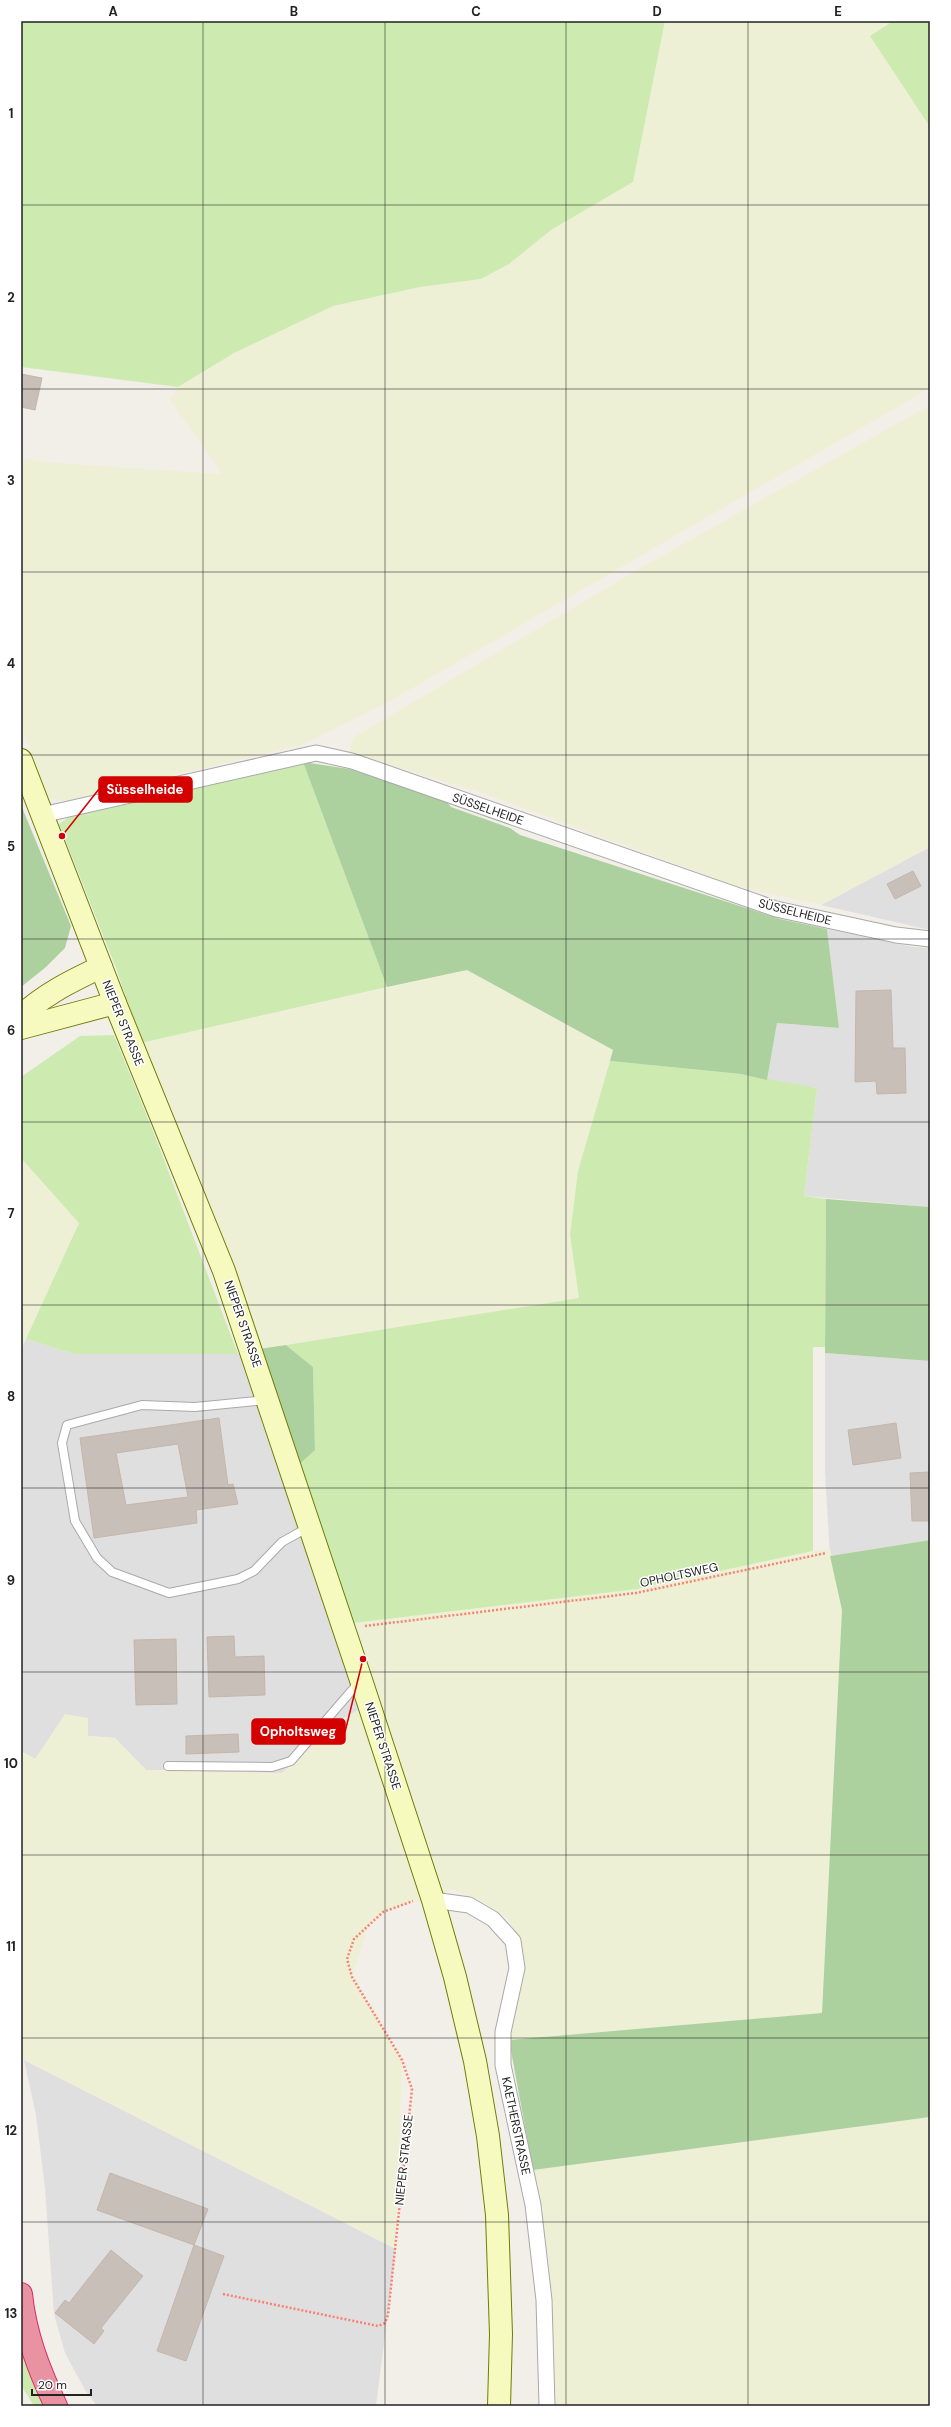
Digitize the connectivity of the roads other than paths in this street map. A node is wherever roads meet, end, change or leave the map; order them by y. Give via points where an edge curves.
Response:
1 (21, 760) edge
2 (27, 788) edge
3 (42, 815) junction
4 (930, 939) edge
5 (101, 967) junction
6 (115, 1003) junction
7 (21, 1016) edge
8 (21, 1028) edge
9 (269, 1400) junction
10 (311, 1527) junction
11 (361, 1680) junction
12 (168, 1766) dead end
13 (433, 1900) junction
14 (21, 2294) edge
15 (56, 2406) edge
16 (499, 2406) edge
17 (547, 2406) edge

1 - 2 street, NIEPER STRASSE
2 - 3 street, NIEPER STRASSE
3 - 4 street, SÜSSELHEIDE via 316,753 352,761 776,909 896,935
3 - 5 street, NIEPER STRASSE
5 - 6 street, NIEPER STRASSE
5 - 7 street via 39,999
6 - 8 street
6 - 9 street, NIEPER STRASSE via 224,1270
9 - 10 street, NIEPER STRASSE
9 - 10 lane via 195,1407 142,1405 67,1425 62,1443 74,1521 96,1558 112,1572 169,1593 238,1579 254,1571 282,1542
10 - 11 street, NIEPER STRASSE
11 - 12 lane via 291,1761 272,1767
11 - 13 street, NIEPER STRASSE
13 - 16 street, NIEPER STRASSE via 473,2053 488,2136 497,2215 501,2334
13 - 17 street, KAETHERSTRASSE via 469,1904 493,1919 512,1941 517,1968 503,2032 503,2065 533,2205 544,2300
14 - 15 highway via 23,2316 39,2369

